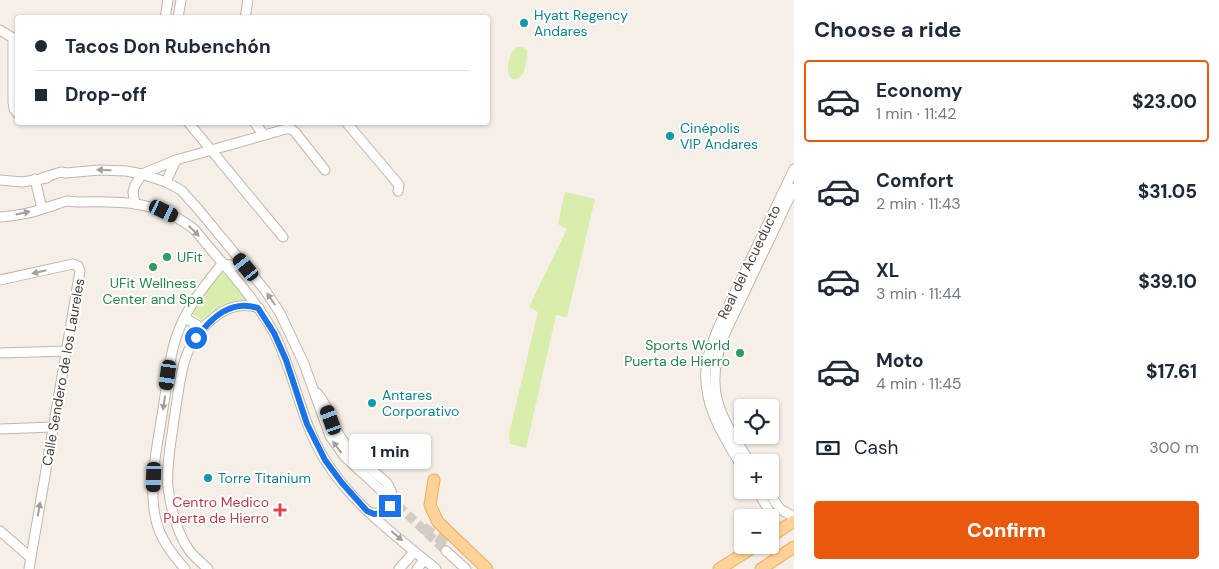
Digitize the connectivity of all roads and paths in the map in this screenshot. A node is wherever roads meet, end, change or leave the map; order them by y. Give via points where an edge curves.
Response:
1 (168, 0) edge
2 (181, 0) edge
3 (248, 0) edge
4 (166, 15) edge
5 (178, 15) edge
6 (246, 15) edge
7 (0, 30) edge
8 (15, 38) edge
9 (15, 110) edge
10 (191, 125) edge
11 (256, 125) edge
12 (348, 125) edge
13 (264, 135) junction
14 (212, 150) junction
15 (176, 160) junction
16 (794, 169) edge
17 (324, 170) dead end
18 (142, 174) junction
19 (38, 179) junction
20 (0, 180) edge
21 (166, 182) junction
22 (794, 188) edge
23 (398, 191) dead end
24 (135, 204) junction
25 (44, 208) junction
26 (0, 217) edge
27 (283, 238) dead end
28 (222, 264) junction
29 (246, 267) junction
30 (0, 280) edge
31 (261, 286) junction
32 (248, 294) junction
33 (258, 308) junction
34 (185, 318) junction
35 (202, 330) junction
36 (67, 351) junction
37 (0, 353) edge
38 (313, 390) junction
39 (53, 427) junction
40 (0, 429) edge
41 (734, 454) edge
42 (745, 454) edge
43 (434, 480) dead end
44 (153, 489) junction
45 (168, 489) junction
46 (384, 493) tunnel mouth
47 (773, 499) edge
48 (367, 511) junction
49 (794, 517) edge
50 (794, 521) edge
51 (779, 530) edge
52 (0, 531) edge
53 (448, 548) joint
54 (794, 548) edge
55 (414, 552) junction
56 (743, 554) edge
57 (30, 557) junction
58 (196, 558) junction
59 (424, 560) junction
60 (29, 569) edge
61 (185, 569) edge
62 (208, 569) edge
63 (399, 569) edge
64 (417, 569) edge
65 (436, 569) edge
66 (466, 569) edge
67 (476, 569) edge
68 (487, 569) edge
69 (719, 569) edge
70 (761, 569) edge

1 - 4 street
2 - 5 street
3 - 6 street
7 - 8 street
8 - 9 street via 12,102
10 - 14 street
11 - 13 street
12 - 23 street via 399,186
13 - 14 street
13 - 17 street via 290,129
14 - 15 street
14 - 27 street
15 - 18 street
15 - 21 street
16 - 41 street, Real del Acueducto via 709,352 706,370 708,398 717,424
18 -> 19 street via 108,170
18 - 21 street
18 - 24 street via 133,192
19 - 20 street via 22,182
19 - 25 street
21 - 29 street via 181,190
22 - 42 street, Real del Acueducto via 717,354 717,402 728,429
24 - 25 street via 70,201
24 -> 28 street via 164,211 186,223
26 -> 25 street
28 - 29 street
28 - 32 street
28 - 34 street
29 - 31 street
36 -> 30 street, Calle Sendero de los Laureles via 80,271 78,266 73,264
31 - 32 street
38 -> 31 street via 280,313
32 - 33 street
33 - 35 street via 247,305 231,307
33 - 48 street via 286,360 314,440 333,472
34 - 35 street
34 -> 44 street via 171,356
35 - 45 street via 184,361 168,462
36 - 37 street
36 - 39 street, Calle Sendero de los Laureles
46 -> 38 street via 334,443
38 - 48 street via 325,403 342,438 391,491 392,502 385,511 374,514
39 - 40 street
57 -> 39 street, Calle Sendero de los Laureles
43 - 68 main road via 430,505 438,522
44 - 45 street
44 - 61 street via 159,531
45 - 58 street via 184,540
47 - 49 street via 780,509
48 -> 55 street
50 - 51 main road
52 - 57 street
53 - 66 street
53 - 67 main road
54 - 70 main road
55 - 59 street
55 - 63 street
56 - 69 main road
57 - 60 street, Calle Sendero de los Laureles
58 - 61 street
58 - 62 street
59 - 64 street
59 - 65 street

